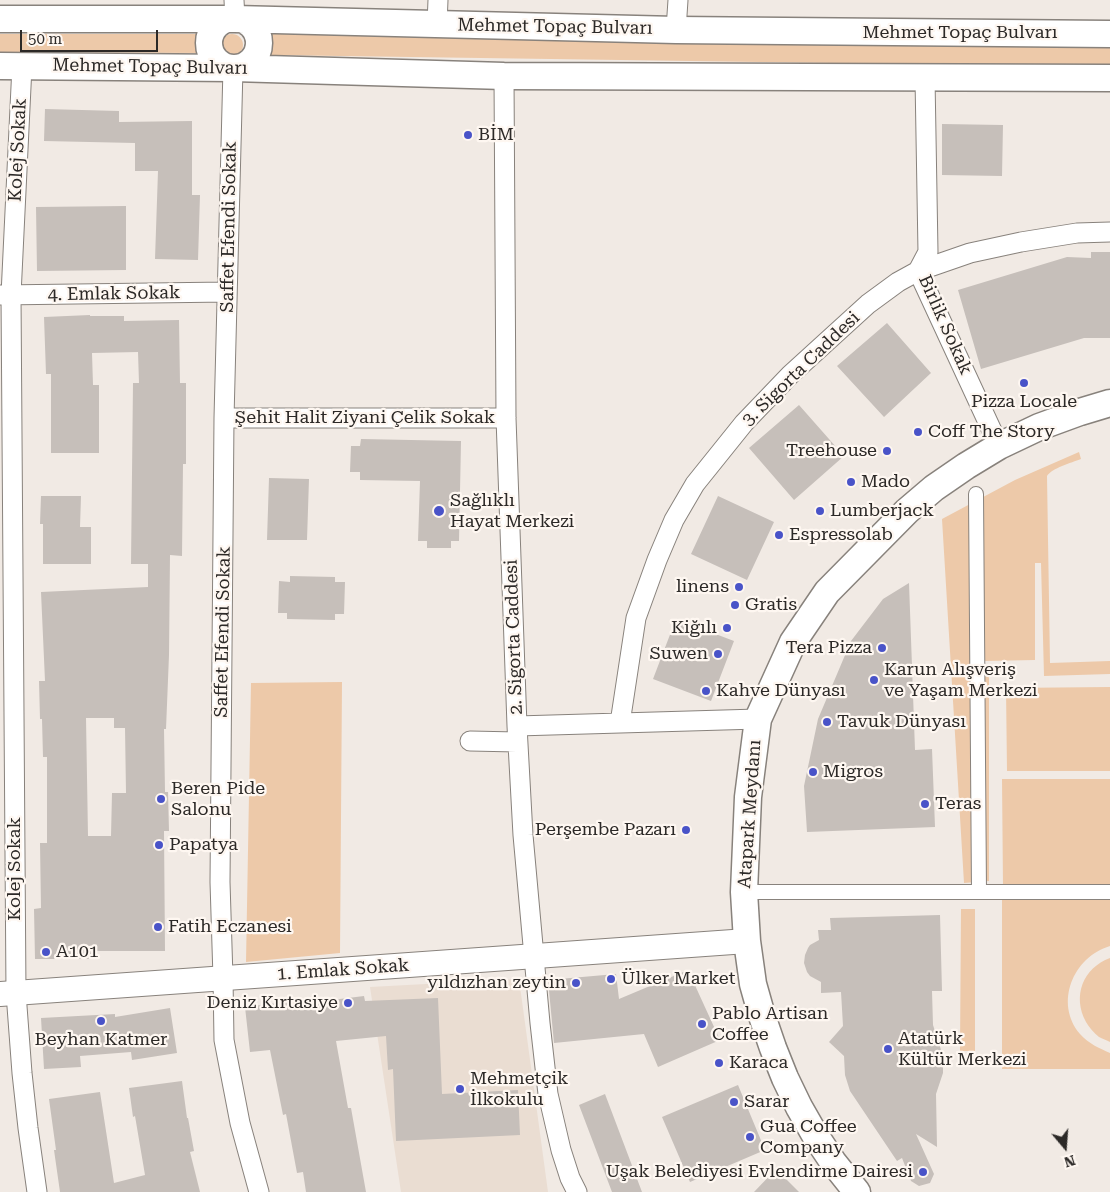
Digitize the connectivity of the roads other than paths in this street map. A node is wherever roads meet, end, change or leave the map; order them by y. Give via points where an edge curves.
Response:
1 (678, 0) edge
2 (234, 9) edge
3 (438, 12) edge
4 (0, 20) edge
5 (676, 30) junction
6 (1110, 34) edge
7 (11, 66) edge
8 (233, 68) junction
9 (504, 76) junction
10 (926, 78) junction
11 (1110, 78) edge
12 (1110, 232) edge
13 (918, 271) junction
14 (227, 292) junction
15 (5, 295) edge
16 (1110, 403) edge
17 (224, 418) junction
18 (506, 418) junction
19 (999, 446) junction
20 (976, 494) dead end
21 (758, 719) junction
22 (620, 723) junction
23 (517, 734) junction
24 (470, 741) dead end
25 (744, 892) junction
26 (979, 892) junction
27 (1110, 892) edge
28 (747, 942) junction
29 (534, 956) junction
30 (224, 978) junction
31 (8, 993) edge
32 (37, 1192) edge
33 (259, 1192) edge
34 (577, 1192) edge
35 (857, 1192) edge

1 - 5 street
2 - 3 main road, Mehmet Topaç Bulvarı
2 - 4 main road, Mehmet Topaç Bulvarı
2 - 8 main road via 227,20 214,28 209,43 218,63
2 - 8 main road via 254,30 258,44 257,52 248,64
3 - 5 main road, Mehmet Topaç Bulvarı
5 - 6 main road, Mehmet Topaç Bulvarı
7 - 8 main road, Mehmet Topaç Bulvarı
7 - 15 street, Kolej Sokak
8 - 9 main road, Mehmet Topaç Bulvarı
8 - 14 street, Saffet Efendi Sokak
9 - 10 main road, Mehmet Topaç Bulvarı
9 - 18 street, 2. Sigorta Caddesi
10 - 11 main road, Mehmet Topaç Bulvarı
10 - 13 street, Birlik Sokak via 928,252
12 - 13 street, 3. Sigorta Caddesi via 1077,233 1021,242 970,253
13 - 19 street, Birlik Sokak
13 - 22 street, 3. Sigorta Caddesi via 868,304 790,375 744,423 695,484 656,560 636,618
14 - 15 street, 4. Emlak Sokak
14 - 17 street, Saffet Efendi Sokak
15 - 31 street, Kolej Sokak
16 - 19 main road, Atapark Meydanı via 1039,427
17 - 18 street, Şehit Halit Ziyani Çelik Sokak
17 - 30 street, Saffet Efendi Sokak via 220,872
18 - 23 street, 2. Sigorta Caddesi
19 - 21 main road, Atapark Meydanı via 934,488 827,592 793,642
20 - 26 street
21 - 22 street
21 - 25 main road, Atapark Meydanı via 748,796
22 - 23 street
23 - 24 street
23 - 29 street, 2. Sigorta Caddesi
25 - 26 street
25 - 28 main road, Atapark Meydanı
26 - 27 street
28 - 29 street, 1. Emlak Sokak
28 - 35 main road, Atapark Meydanı via 753,984 772,1048 785,1078 815,1135
29 - 30 street, 1. Emlak Sokak
29 - 34 street, 2. Sigorta Caddesi via 548,1094 561,1150
30 - 31 street, 1. Emlak Sokak
30 - 33 street, Saffet Efendi Sokak via 224,1040 240,1123
31 - 32 street, Kolej Sokak

